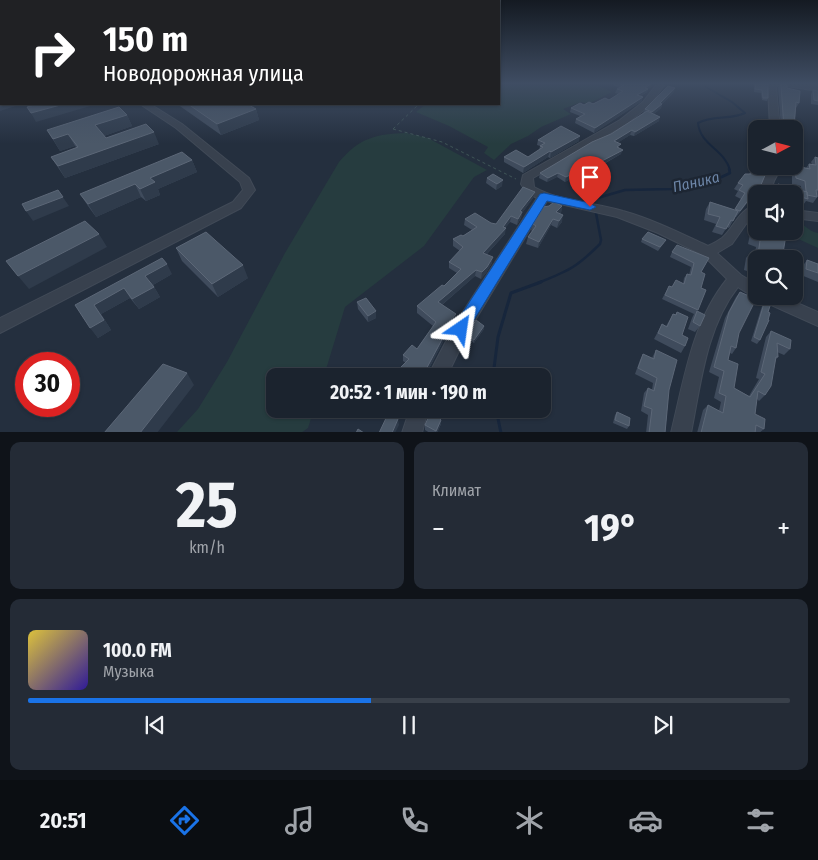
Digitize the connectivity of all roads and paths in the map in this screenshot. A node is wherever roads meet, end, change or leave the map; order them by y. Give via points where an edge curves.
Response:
1 (646, 104) edge
2 (772, 104) edge
3 (146, 105) edge
4 (417, 105) edge
5 (774, 120) edge
6 (527, 184) junction
7 (544, 197) junction
8 (803, 215) edge
9 (748, 216) edge
10 (818, 216) edge
11 (708, 252) junction
12 (736, 278) junction
13 (748, 286) edge
14 (786, 305) edge
15 (818, 319) edge
16 (0, 326) edge
17 (442, 368) edge
18 (416, 418) edge
19 (412, 432) edge
20 (681, 432) edge

1 - 6 street via 623,122 526,177
2 - 5 street
3 - 16 street via 179,126 245,180 249,190 246,197 237,205
4 - 6 path via 393,130 436,139
6 - 7 street
7 - 11 street via 620,214
7 - 17 street via 461,329
8 - 10 street
9 - 11 street via 727,241
11 - 12 street
12 - 13 street
12 - 20 street via 726,289 702,341
14 - 15 street
18 - 19 street

